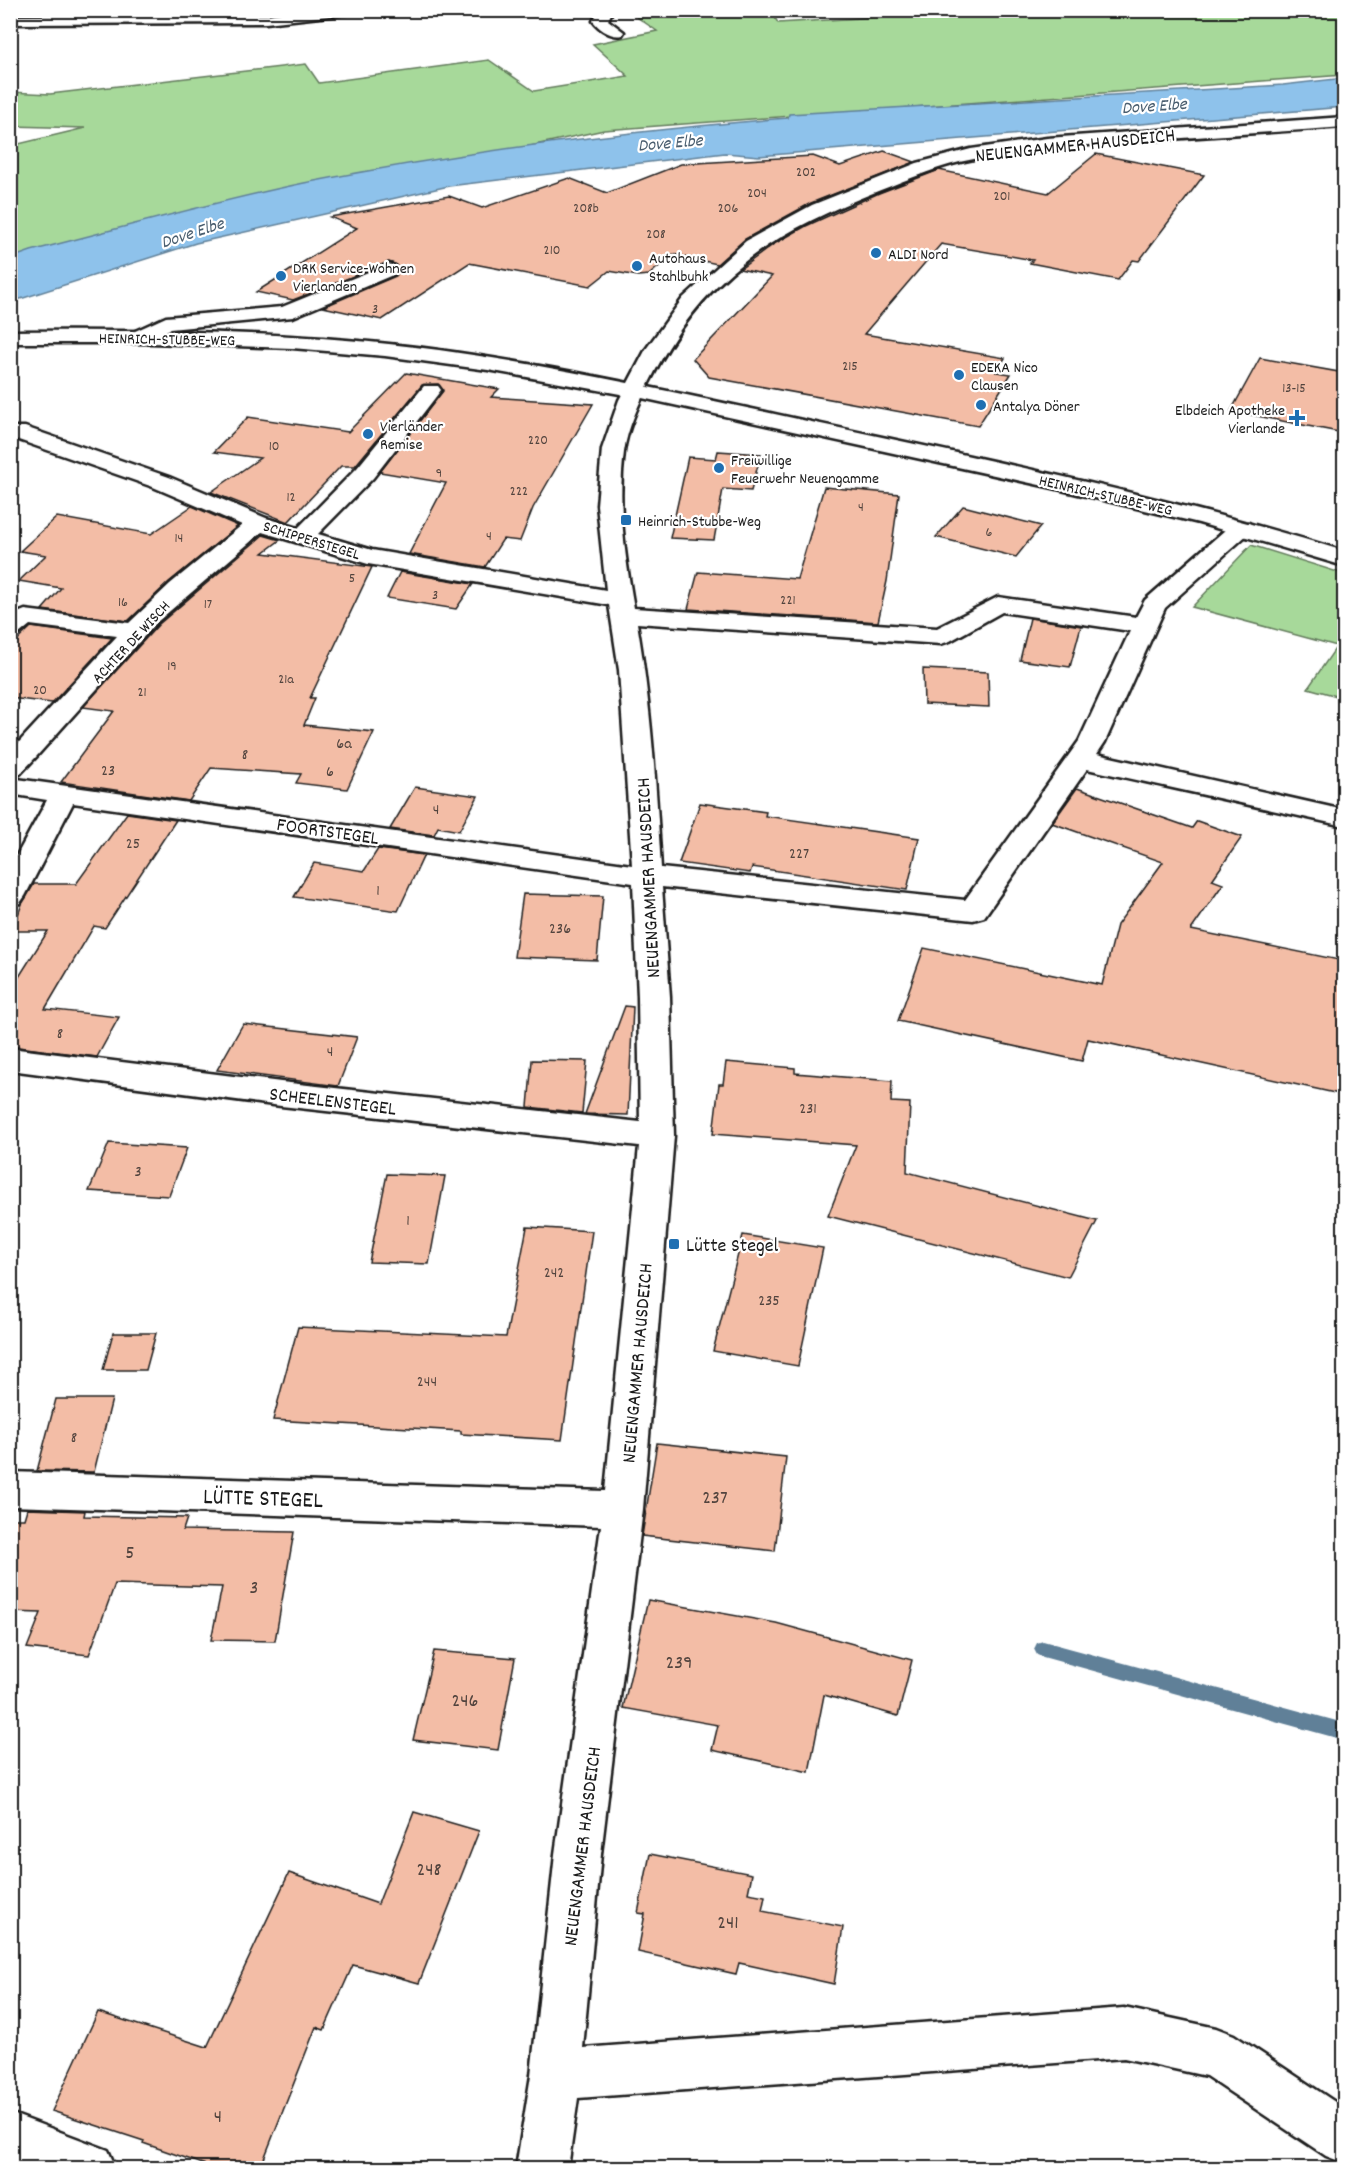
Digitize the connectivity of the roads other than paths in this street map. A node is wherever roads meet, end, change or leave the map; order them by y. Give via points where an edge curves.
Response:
1 (347, 10) edge
2 (606, 10) edge
3 (116, 15) edge
4 (171, 15) edge
5 (10, 20) edge
6 (617, 32) dead end
7 (1344, 122) edge
8 (388, 270) dead end
9 (140, 336) junction
10 (10, 337) edge
11 (431, 390) dead end
12 (634, 392) junction
13 (17, 432) dead end
14 (258, 523) junction
15 (1241, 528) junction
16 (302, 537) junction
17 (1344, 559) edge
18 (621, 608) junction
19 (1146, 626) junction
20 (10, 629) edge
21 (135, 631) junction
22 (1081, 759) junction
23 (10, 768) edge
24 (10, 786) edge
25 (65, 793) junction
26 (1344, 818) edge
27 (646, 876) junction
28 (10, 896) edge
29 (10, 1059) edge
30 (657, 1136) junction
31 (10, 1489) edge
32 (623, 1509) junction
33 (556, 2075) junction
34 (10, 2138) edge
35 (1344, 2138) edge
36 (90, 2169) edge
37 (542, 2169) edge

1 - 4 street via 266,19
2 - 6 street via 600,21
3 - 4 street
3 - 5 street
7 - 12 street, NEUENGAMMER HAUSDEICH via 1047,143 971,154 923,167 818,209 752,245 690,302 656,350
8 - 9 street via 286,313 166,323
9 - 10 street, HEINRICH-STUBBE-WEG
9 - 12 street, HEINRICH-STUBBE-WEG via 386,350 502,366
11 - 16 street via 365,473
12 - 15 street, HEINRICH-STUBBE-WEG via 1100,492
12 - 18 street, NEUENGAMMER HAUSDEICH via 613,449 608,490
13 - 14 street, SCHIPPERSTEGEL via 161,482
14 - 16 street, SCHIPPERSTEGEL
14 - 21 street, ACHTER DE WISCH via 185,583
15 - 17 street, HEINRICH-STUBBE-WEG
15 - 19 street via 1154,605
16 - 18 street, SCHIPPERSTEGEL via 368,557
18 - 19 street, SCHIPPERSTEGEL via 941,636 998,604
18 - 27 street, NEUENGAMMER HAUSDEICH via 639,745
19 - 22 street
20 - 21 street via 25,617
21 - 23 street, ACHTER DE WISCH via 51,729
22 - 26 street
22 - 27 street, FOORTSTEGEL via 973,910
24 - 25 street, FOORTSTEGEL
25 - 27 street, FOORTSTEGEL
25 - 28 street
27 - 30 street, NEUENGAMMER HAUSDEICH
29 - 30 street, SCHEELENSTEGEL
30 - 32 street, NEUENGAMMER HAUSDEICH
31 - 32 street, LÜTTE STEGEL
32 - 33 street, NEUENGAMMER HAUSDEICH via 578,1854
33 - 35 street via 1124,2033 1216,2053
33 - 37 street, NEUENGAMMER HAUSDEICH
34 - 36 street

